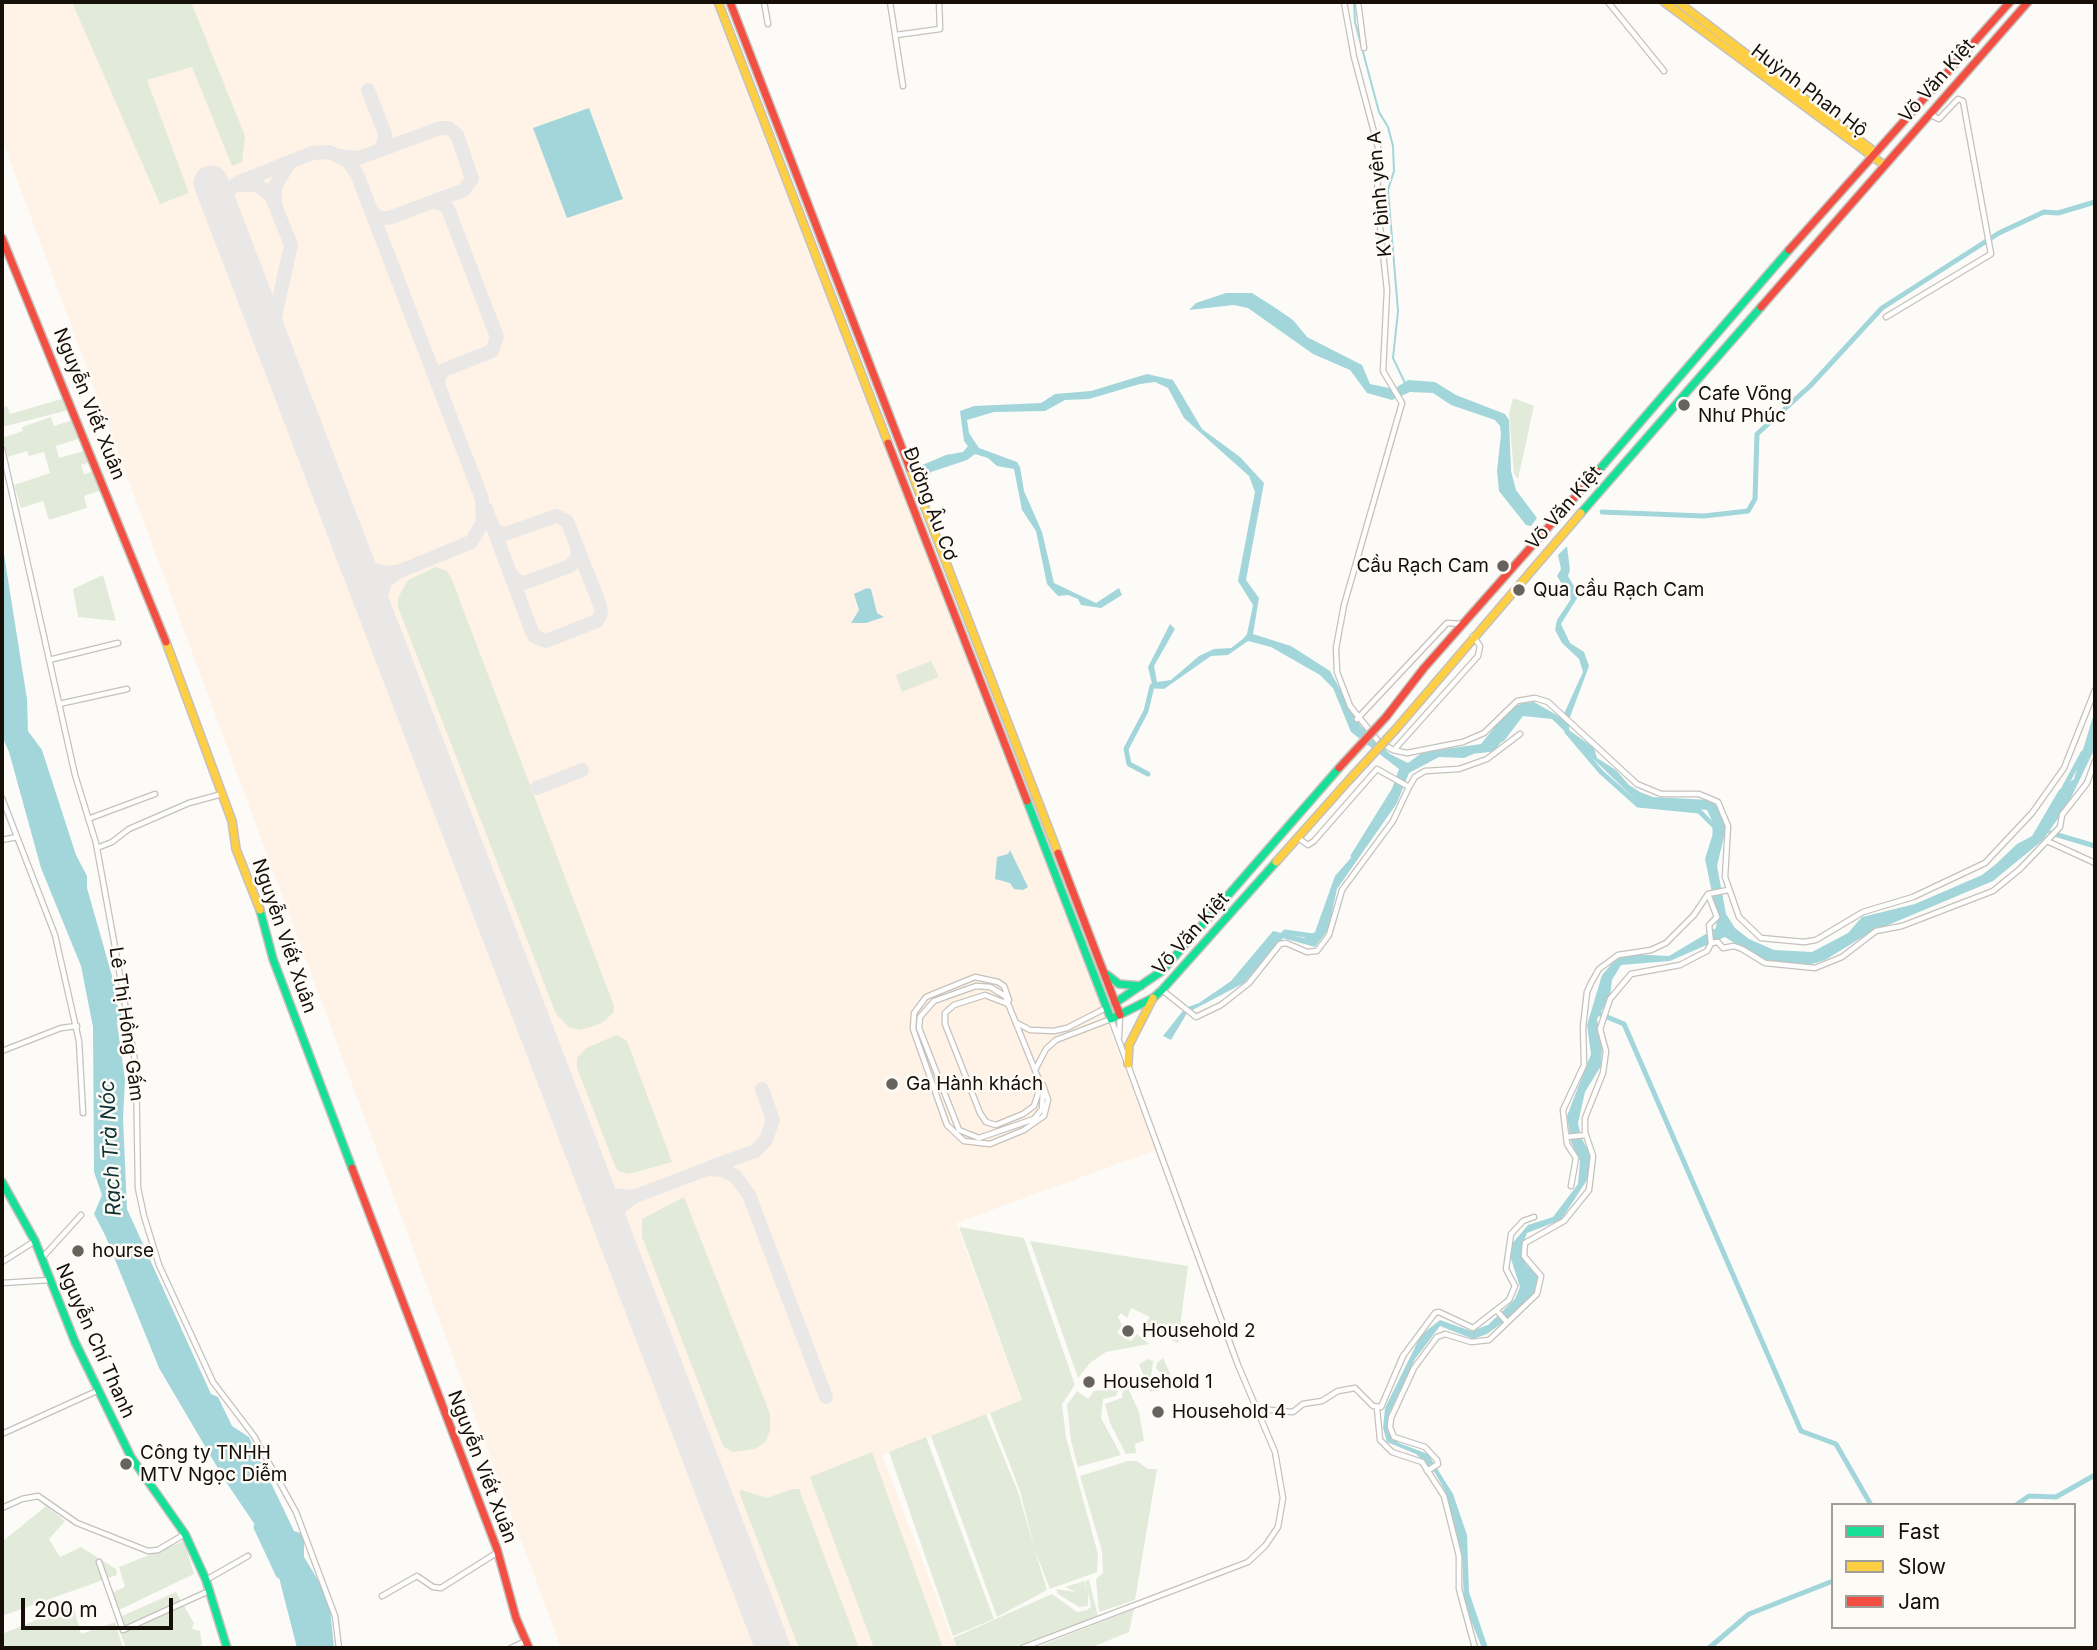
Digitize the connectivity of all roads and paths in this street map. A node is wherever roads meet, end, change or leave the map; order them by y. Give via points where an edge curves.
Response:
1 (718, 2) edge
2 (730, 2) edge
3 (764, 2) edge
4 (890, 2) edge
5 (939, 2) edge
6 (1344, 2) edge
7 (1358, 2) edge
8 (1608, 2) edge
9 (1664, 2) edge
10 (1678, 2) edge
11 (2010, 2) edge
12 (2028, 2) edge
13 (768, 24) dead end
14 (896, 35) junction
15 (1364, 48) dead end
16 (1664, 71) dead end
17 (903, 86) dead end
18 (1929, 114) junction
19 (1872, 155) junction
20 (1884, 166) junction
21 (2, 238) edge
22 (1886, 317) dead end
23 (886, 402) junction
24 (875, 407) junction
25 (1625, 441) junction
26 (2, 449) edge
27 (1634, 451) junction
28 (1464, 624) junction
29 (1473, 636) junction
30 (118, 643) dead end
31 (49, 660) junction
32 (127, 689) dead end
33 (2095, 690) edge
34 (59, 704) junction
35 (1357, 719) junction
36 (1520, 734) dead end
37 (1393, 750) junction
38 (2095, 761) edge
39 (1407, 786) junction
40 (155, 794) dead end
41 (222, 794) junction
42 (2, 798) edge
43 (5, 816) edge
44 (88, 819) junction
45 (17, 837) junction
46 (1297, 838) junction
47 (2, 840) edge
48 (2048, 840) junction
49 (97, 848) junction
50 (1258, 861) junction
51 (2095, 863) edge
52 (1269, 870) junction
53 (1728, 890) junction
54 (1709, 894) junction
55 (1074, 906) junction
56 (1712, 942) junction
57 (1104, 973) junction
58 (1147, 984) junction
59 (1162, 990) junction
60 (1153, 998) junction
61 (1116, 1003) junction
62 (1009, 1005) junction
63 (1106, 1008) junction
64 (1120, 1015) junction
65 (1111, 1019) junction
66 (1017, 1022) junction
67 (77, 1026) junction
68 (1118, 1038) junction
69 (2, 1051) edge
70 (1128, 1064) junction
71 (1035, 1070) junction
72 (1041, 1083) junction
73 (83, 1113) dead end
74 (1584, 1135) junction
75 (1568, 1136) junction
76 (2, 1182) edge
77 (1571, 1186) dead end
78 (81, 1215) dead end
79 (1534, 1217) dead end
80 (35, 1241) junction
81 (42, 1258) junction
82 (2, 1262) edge
83 (51, 1280) junction
84 (2, 1283) edge
85 (1498, 1312) junction
86 (1506, 1321) junction
87 (99, 1391) junction
88 (1377, 1408) junction
89 (1259, 1409) junction
90 (2, 1434) edge
91 (1428, 1470) junction
92 (2, 1508) edge
93 (184, 1531) junction
94 (498, 1552) junction
95 (248, 1556) dead end
96 (99, 1562) dead end
97 (206, 1580) junction
98 (209, 1591) junction
99 (382, 1596) dead end
100 (528, 1645) edge
101 (227, 1648) edge
102 (339, 1648) edge
103 (511, 1648) edge
104 (1022, 1648) edge
105 (1475, 1648) edge

1 - 24 street, Đường Âu Cơ
2 - 23 street, Đường Âu Cơ
3 - 13 street
4 - 14 street
5 - 14 street via 940,29
6 - 35 street, KV bình yên A via 1379,151 1377,198 1387,290 1382,366 1401,401 1338,636 1338,672
7 - 15 street
8 - 16 street
9 - 19 street, Huỳnh Phan Hộ via 1866,155
10 - 19 street, Huỳnh Phan Hộ via 1871,149
11 - 19 street, Võ Văn Kiệt
12 - 18 street, Võ Văn Kiệt
14 - 17 street
18 - 20 street, Võ Văn Kiệt
18 - 22 street via 1939,119 1958,99 1963,101 1990,246 1988,256
19 - 20 street
19 - 25 street, Võ Văn Kiệt
20 - 27 street, Võ Văn Kiệt
21 - 41 street, Nguyễn Viết Xuân via 156,615
23 - 24 street
23 - 55 street, Đường Âu Cơ
24 - 55 street, Đường Âu Cơ
25 - 27 street
25 - 28 street, Võ Văn Kiệt
26 - 31 street, Lê Thị Hồng Gấm
27 - 29 street, Võ Văn Kiệt
28 - 35 street via 1447,623
28 - 50 street, Võ Văn Kiệt, bridge
29 - 37 street via 1480,646 1478,656
29 - 46 street, Võ Văn Kiệt, bridge
30 - 31 street
31 - 34 street, Lê Thị Hồng Gấm
32 - 34 street
33 - 53 street via 2053,785 1997,851 1959,877 1863,912 1804,943 1756,935 1739,917
34 - 44 street, Lê Thị Hồng Gấm
35 - 37 street
36 - 39 street via 1487,759 1459,769 1425,771
37 - 53 street via 1407,753 1470,740 1488,730 1511,705 1525,699 1548,702 1644,788 1665,795 1704,794 1721,805 1727,820 1724,865
38 - 48 street via 2087,783
39 - 46 street via 1376,770 1314,841 1308,845
39 - 59 street via 1393,821 1342,890 1329,935 1320,948 1307,952 1280,944 1261,972 1237,993 1196,1017
40 - 44 street
41 - 49 street via 189,803
41 - 94 street, Nguyễn Viết Xuân via 272,959
42 - 43 street
43 - 45 street
44 - 49 street, Lê Thị Hồng Gấm
45 - 47 street
45 - 67 street via 55,935
46 - 52 street, Võ Văn Kiệt
48 - 51 street
48 - 56 street via 1993,891 1912,923 1876,931 1842,957 1815,968 1765,963 1742,949
49 - 102 street, Lê Thị Hồng Gấm via 136,1068 138,1188 144,1216 159,1265 208,1372 254,1436 296,1512 335,1616
50 - 52 street
50 - 58 street, Võ Văn Kiệt
52 - 59 street, Võ Văn Kiệt
53 - 54 street
54 - 56 street via 1717,917 1709,927
54 - 75 street via 1666,943 1618,955 1599,969 1587,992 1584,1065 1564,1105
55 - 57 street, Đường Âu Cơ
55 - 63 street, Đường Âu Cơ
56 - 74 street via 1707,951 1680,965 1631,974 1617,987 1603,1015 1600,1033 1606,1058 1586,1111
57 - 58 street via 1125,986
57 - 61 street, Đường Âu Cơ
58 - 61 street, Võ Văn Kiệt
59 - 60 street, Võ Văn Kiệt
60 - 64 street, Võ Văn Kiệt
60 - 70 street via 1129,1045
61 - 63 street, Võ Văn Kiệt
61 - 64 street, Đường Âu Cơ
62 - 66 street
62 - 72 street via 985,995 954,1005 945,1013 945,1024 980,1113 986,1122 996,1125 1023,1114 1034,1106
62 - 72 street via 997,989 976,986 934,1001 920,1017 919,1028 954,1121 959,1130 979,1138 1027,1123 1042,1110
62 - 72 street via 1004,986 975,977 926,997 914,1013 913,1029 947,1125 964,1141 981,1145 1024,1130 1047,1110 1047,1088
63 - 65 street, Đường Âu Cơ
63 - 66 street via 1054,1031 1030,1030
64 - 65 street, Võ Văn Kiệt
64 - 68 street
65 - 68 street
65 - 71 street via 1056,1040
66 - 71 street
67 - 69 street
67 - 73 street
68 - 70 street
70 - 89 street via 1238,1365
71 - 72 street
74 - 75 street
74 - 86 street via 1593,1156 1587,1194 1564,1221 1527,1240 1524,1256 1540,1273 1540,1287 1535,1298
75 - 77 street via 1576,1158
76 - 80 street, Nguyễn Chí Thanh
78 - 81 street
79 - 85 street via 1511,1234 1506,1269 1515,1286
80 - 81 street, Nguyễn Chí Thanh
80 - 82 street
81 - 83 street, Nguyễn Chí Thanh
83 - 84 street
83 - 87 street, Nguyễn Chí Thanh
85 - 86 street
85 - 88 street via 1473,1328 1435,1313 1403,1356 1387,1401
86 - 91 street via 1497,1335 1483,1342 1441,1335 1414,1368 1390,1431 1398,1440 1425,1447 1438,1464
87 - 90 street
87 - 93 street, Nguyễn Chí Thanh via 131,1457
88 - 89 street via 1354,1388 1303,1404 1293,1412
88 - 91 street via 1377,1434 1387,1449 1417,1459
89 - 104 street via 1275,1452 1283,1498 1278,1527 1258,1554 1233,1569
91 - 105 street via 1444,1496 1453,1525 1460,1562 1459,1589
92 - 93 street via 38,1496 77,1523 148,1551 158,1550
93 - 97 street
94 - 99 street via 441,1588 417,1576
94 - 100 street, Nguyễn Viết Xuân
95 - 97 street
96 - 98 street via 123,1630
97 - 98 street
98 - 101 street
100 - 103 street

